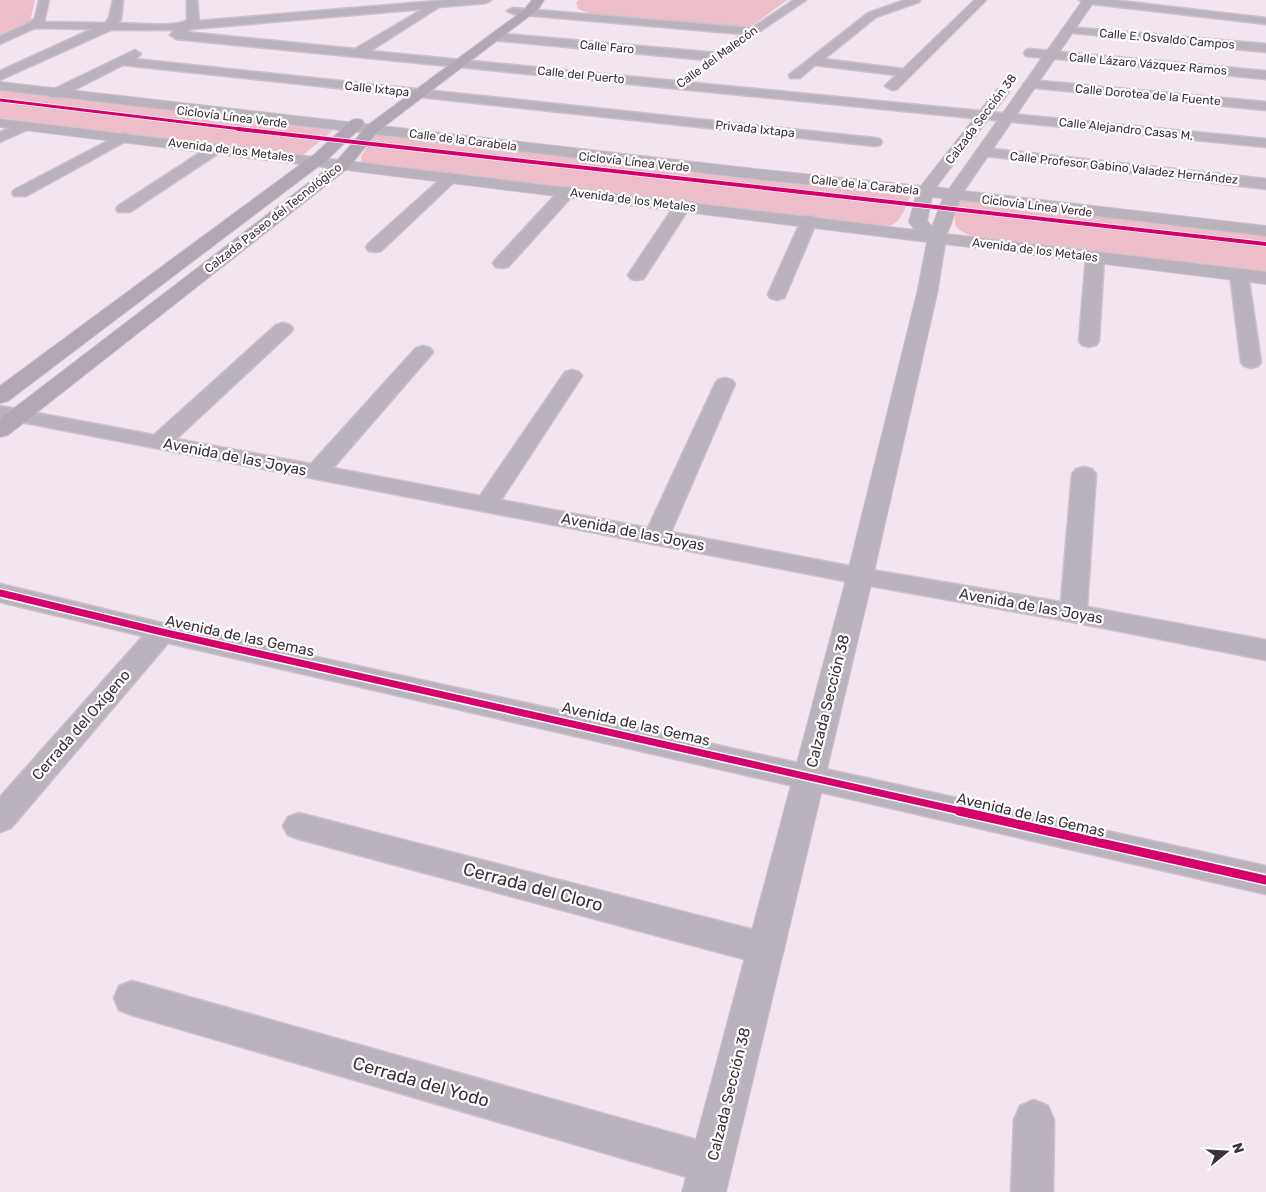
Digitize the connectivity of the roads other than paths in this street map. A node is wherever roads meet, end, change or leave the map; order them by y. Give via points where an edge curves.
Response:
1 (44, 0) edge
2 (118, 0) edge
3 (206, 0) edge
4 (486, 0) edge
5 (801, 0) edge
6 (915, 0) edge
7 (981, 0) edge
8 (1084, 0) edge
9 (1088, 0) edge
10 (192, 1) edge
11 (439, 4) junction
12 (566, 4) dead end
13 (525, 6) edge
14 (336, 13) junction
15 (578, 16) junction
16 (631, 22) junction
17 (1266, 22) edge
18 (34, 25) junction
19 (189, 26) junction
20 (107, 27) junction
21 (312, 27) dead end
22 (1068, 30) junction
23 (752, 31) junction
24 (297, 36) dead end
25 (496, 37) junction
26 (1041, 38) dead end
27 (0, 40) edge
28 (281, 45) junction
29 (1249, 45) edge
30 (605, 46) junction
31 (1266, 48) edge
32 (144, 50) dead end
33 (359, 52) junction
34 (1050, 55) junction
35 (718, 57) junction
36 (1027, 57) joint
37 (812, 61) junction
38 (120, 62) junction
39 (452, 62) junction
40 (906, 73) junction
41 (795, 75) dead end
42 (0, 76) edge
43 (679, 84) junction
44 (1008, 84) dead end
45 (1030, 84) junction
46 (0, 86) edge
47 (892, 86) dead end
48 (401, 92) junction
49 (418, 93) junction
50 (55, 94) junction
51 (664, 95) dead end
52 (1264, 99) edge
53 (649, 106) dead end
54 (985, 115) junction
55 (634, 117) junction
56 (1007, 117) junction
57 (0, 123) edge
58 (24, 126) junction
59 (353, 126) junction
60 (373, 128) junction
61 (123, 137) junction
62 (0, 138) edge
63 (875, 142) dead end
64 (1266, 142) edge
65 (217, 148) junction
66 (983, 152) junction
67 (316, 160) junction
68 (342, 165) junction
69 (450, 178) junction
70 (1266, 184) edge
71 (925, 191) junction
72 (567, 192) junction
73 (20, 193) dead end
74 (954, 195) junction
75 (683, 205) junction
76 (124, 208) dead end
77 (809, 221) junction
78 (1266, 231) edge
79 (937, 238) junction
80 (375, 247) dead end
81 (1095, 257) junction
82 (502, 263) dead end
83 (177, 264) junction
84 (208, 269) junction
85 (1239, 274) junction
86 (637, 275) dead end
87 (1266, 278) edge
88 (777, 294) dead end
89 (283, 328) dead end
90 (1089, 341) dead end
91 (423, 352) dead end
92 (1251, 362) dead end
93 (572, 376) dead end
94 (725, 384) dead end
95 (0, 396) edge
96 (6, 419) edge
97 (158, 442) junction
98 (316, 473) junction
99 (1084, 474) dead end
100 (486, 505) junction
101 (656, 536) junction
102 (860, 576) junction
103 (0, 593) edge
104 (1073, 613) junction
105 (162, 632) junction
106 (1266, 650) edge
107 (809, 777) junction
108 (0, 819) edge
109 (299, 826) dead end
110 (1266, 880) edge
111 (766, 949) junction
112 (132, 998) dead end
113 (1034, 1120) dead end
114 (708, 1178) edge
115 (1032, 1192) edge

1 - 18 street via 40,19
2 - 20 street via 115,20
3 - 10 street
4 - 11 street
5 - 23 street, Calle del Malecón
6 - 37 street via 872,14
7 - 40 street
8 - 9 street
9 - 22 street, Calzada Sección 38
9 - 29 street
10 - 19 street via 194,15
11 - 14 street
11 - 33 street
12 - 15 street via 566,8
13 - 15 street
13 - 25 main road, Calzada Paseo del Tecnológico
13 - 39 main road, Calzada Paseo del Tecnológico
14 - 19 street
14 - 21 street
15 - 16 street
16 - 23 street
16 - 30 street
17 - 29 street
18 - 20 street
18 - 27 street
19 - 20 street
19 - 28 street, Calle del Puerto via 172,36
20 - 42 street
22 - 29 street, Calle E. Osvaldo Campos
22 - 34 street, Calzada Sección 38
23 - 35 street, Calle del Malecón
24 - 28 street
25 - 30 street, Calle Faro
25 - 39 main road, Calzada Paseo del Tecnológico
26 - 36 street
28 - 33 street, Calle del Puerto
29 - 31 street, Calle E. Osvaldo Campos
29 - 34 street, Calle Lázaro Vázquez Ramos
29 - 52 street
30 - 35 street, Calle Faro
32 - 38 street
33 - 39 street, Calle del Puerto
34 - 36 street, Calle Lázaro Vázquez Ramos
34 - 45 street, Calzada Sección 38
35 - 43 street, Calle del Malecón
37 - 40 street
37 - 41 street
38 - 48 street, Calle Ixtapa
38 - 50 street
39 - 43 street, Calle del Puerto
39 - 48 main road, Calzada Paseo del Tecnológico
39 - 49 main road, Calzada Paseo del Tecnológico
40 - 47 street
43 - 51 street, Calle del Malecón
43 - 54 street, Calle del Puerto
44 - 54 street, Calzada Sección 38
45 - 52 street, Calle Dorotea de la Fuente
45 - 56 street, Calzada Sección 38
46 - 50 street, Calle de la Carabela
48 - 49 street, Calle Ixtapa
48 - 59 main road, Calzada Paseo del Tecnológico
49 - 55 street, Calle Ixtapa
49 - 60 main road, Calzada Paseo del Tecnológico
50 - 59 street, Calle de la Carabela
53 - 55 street
54 - 56 street, Calle Alejandro Casas M.
54 - 71 street, Calzada Sección 38
55 - 63 street, Privada Ixtapa
56 - 64 street, Calle Alejandro Casas M.
56 - 66 street, Calzada Sección 38
57 - 58 street, Avenida de los Metales
58 - 61 street, Avenida de los Metales
58 - 62 street
59 - 60 street, Calle de la Carabela
59 - 67 main road, Calzada Paseo del Tecnológico
60 - 68 main road, Calzada Paseo del Tecnológico
60 - 71 street, Calle de la Carabela
61 - 65 street, Avenida de los Metales
61 - 73 street
65 - 67 street, Avenida de los Metales
65 - 76 street
66 - 70 street, Calle Profesor Gabino Valadez Hernández
66 - 74 street, Calzada Sección 38
67 - 68 street, Avenida de los Metales
67 - 83 main road, Calzada Paseo del Tecnológico
68 - 69 street, Avenida de los Metales
68 - 84 main road, Calzada Paseo del Tecnológico
69 - 72 street, Avenida de los Metales
69 - 80 street
71 - 74 street, Calle de la Carabela
71 - 79 street, Calzada Sección 38 via 918,222
72 - 75 street, Avenida de los Metales
72 - 82 street
74 - 78 street, Calle de la Carabela
74 - 79 street, Calzada Sección 38
75 - 77 street, Avenida de los Metales
75 - 86 street
77 - 79 street, Avenida de los Metales
77 - 88 street
79 - 81 street, Avenida de los Metales
79 - 102 street, Calzada Sección 38 via 928,289
81 - 85 street, Avenida de los Metales
81 - 90 street
83 - 84 main road
83 - 95 main road, Calzada Paseo del Tecnológico
84 - 96 main road, Calzada Paseo del Tecnológico
85 - 87 street, Avenida de los Metales
85 - 92 street
89 - 97 street
91 - 98 street
93 - 100 street
94 - 101 street
96 - 97 street, Avenida de las Joyas
97 - 98 street, Avenida de las Joyas
98 - 100 street, Avenida de las Joyas
99 - 104 street
100 - 101 street, Avenida de las Joyas
101 - 102 street, Avenida de las Joyas
102 - 104 street, Avenida de las Joyas
102 - 107 street, Calzada Sección 38
103 - 105 street, Avenida de las Gemas
104 - 106 street, Avenida de las Joyas
105 - 107 street, Avenida de las Gemas
105 - 108 street, Cerrada del Oxígeno
107 - 110 street, Avenida de las Gemas
107 - 111 street, Calzada Sección 38
109 - 111 street, Cerrada del Cloro
111 - 114 street, Calzada Sección 38
112 - 114 street, Cerrada del Yodo
113 - 115 street

